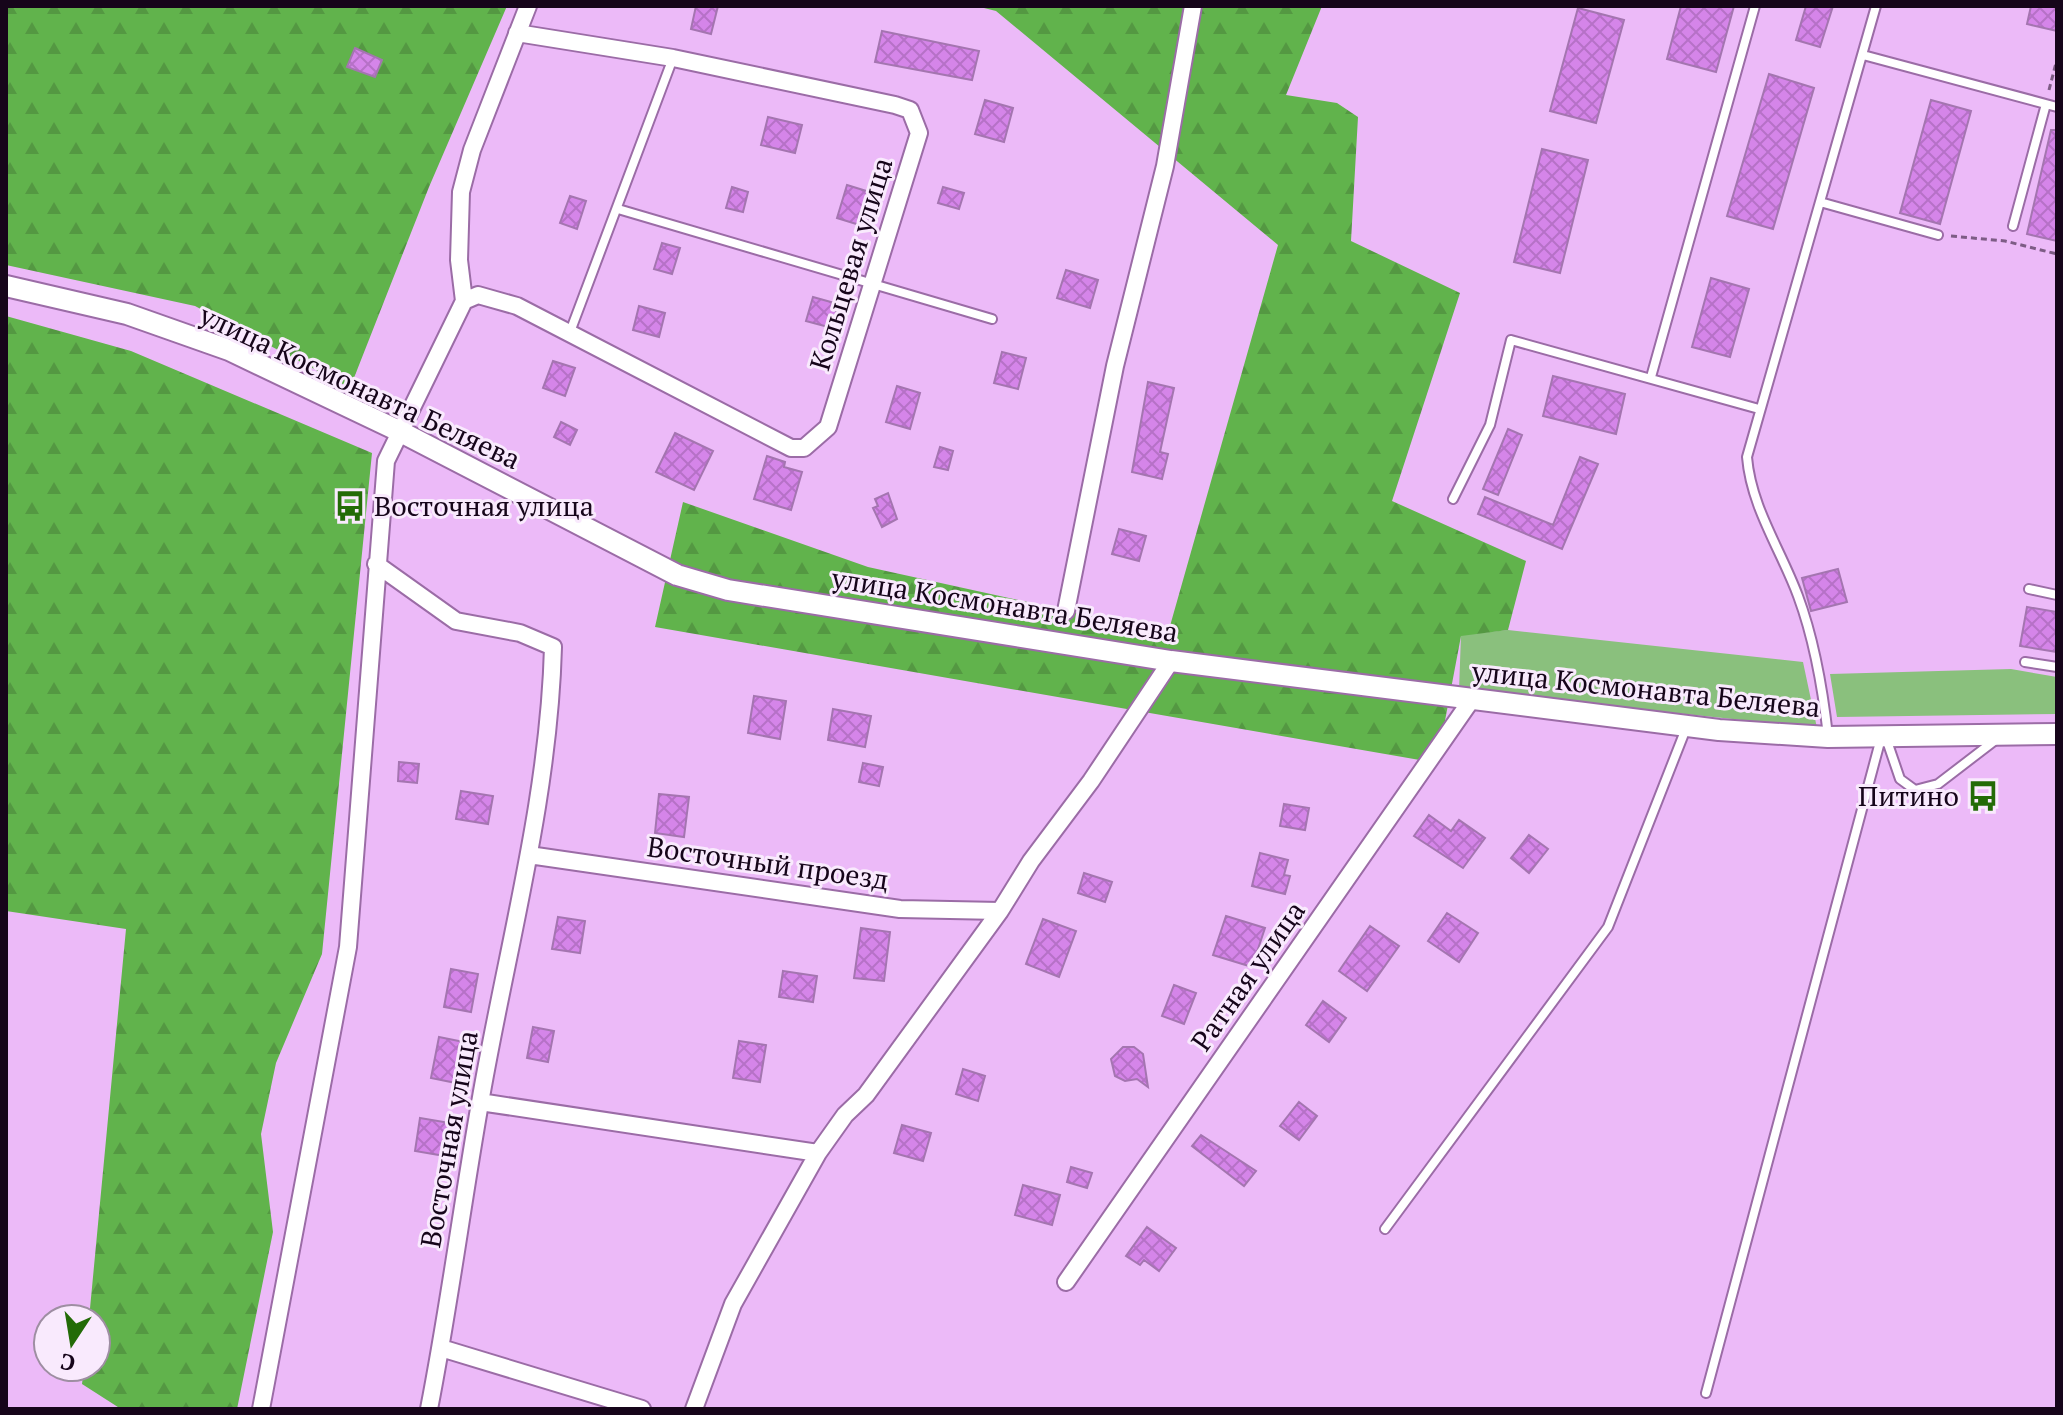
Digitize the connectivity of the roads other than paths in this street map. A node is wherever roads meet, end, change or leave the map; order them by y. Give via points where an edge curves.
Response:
1 (528, 6) edge
2 (1193, 6) edge
3 (1755, 6) edge
4 (1876, 6) edge
5 (517, 33) junction
6 (1863, 55) junction
7 (673, 58) junction
8 (2046, 104) junction
9 (2057, 107) edge
10 (1820, 202) junction
11 (618, 209) junction
12 (2013, 226) dead end
13 (1938, 235) road end
14 (873, 281) junction
15 (6, 286) edge
16 (464, 301) junction
17 (992, 319) dead end
18 (569, 333) junction
19 (1651, 377) junction
20 (1759, 409) junction
21 (401, 432) junction
22 (1453, 499) dead end
23 (376, 564) junction
24 (2029, 589) dead end
25 (2057, 595) edge
26 (1066, 611) dead end
27 (1171, 661) junction
28 (2025, 662) dead end
29 (2057, 667) edge
30 (1472, 699) junction
31 (1687, 726) junction
32 (2002, 734) junction
33 (2057, 734) edge
34 (1828, 737) junction
35 (1883, 737) junction
36 (529, 855) junction
37 (1000, 911) junction
38 (480, 1102) junction
39 (818, 1153) junction
40 (1385, 1229) dead end
41 (1066, 1282) dead end
42 (441, 1348) junction
43 (1706, 1393) dead end
44 (261, 1409) edge
45 (429, 1409) edge
46 (642, 1409) edge
47 (694, 1409) edge

1 - 5 street
2 - 26 street via 1165,166 1115,366
3 - 19 lane
4 - 6 lane
5 - 7 street, Кольцевая улица
5 - 16 street via 461,192
6 - 8 lane
6 - 10 lane
7 - 11 lane
7 - 14 street, Кольцевая улица via 910,110 919,133
8 - 9 lane
8 - 12 lane
10 - 13 lane
10 - 20 lane
11 - 14 lane
11 - 18 lane
14 - 17 lane
14 - 18 street, Кольцевая улица via 828,427 804,448 791,448
15 - 21 street, улица Космонавта Беляева via 127,314 229,350
16 - 18 street, Кольцевая улица via 478,295 493,298
16 - 21 street
19 - 20 lane
19 - 22 lane via 1511,340 1490,425
20 - 34 lane via 1747,457 1749,483 1799,599
21 - 23 street via 386,461
21 - 27 street, улица Космонавта Беляева via 677,575 728,590
23 - 36 street, Восточная улица via 456,621 520,633 553,647
23 - 44 street via 348,947
24 - 25 lane
27 - 30 street, улица Космонавта Беляева
27 - 37 street
28 - 29 lane
30 - 31 street, улица Космонавта Беляева
30 - 41 street, Ратная улица
31 - 34 street, улица Космонавта Беляева
31 - 40 lane via 1608,927
32 - 33 street, улица Космонавта Беляева
32 - 35 street, улица Космонавта Беляева
32 - 35 lane via 1938,784 1915,790 1900,779
34 - 35 street, улица Космонавта Беляева
35 - 43 lane
36 - 37 street, Восточный проезд via 900,909
36 - 38 street, Восточная улица
37 - 39 street
38 - 39 street
38 - 42 street, Восточная улица
39 - 47 street via 733,1304
42 - 45 street, Восточная улица
42 - 46 street

